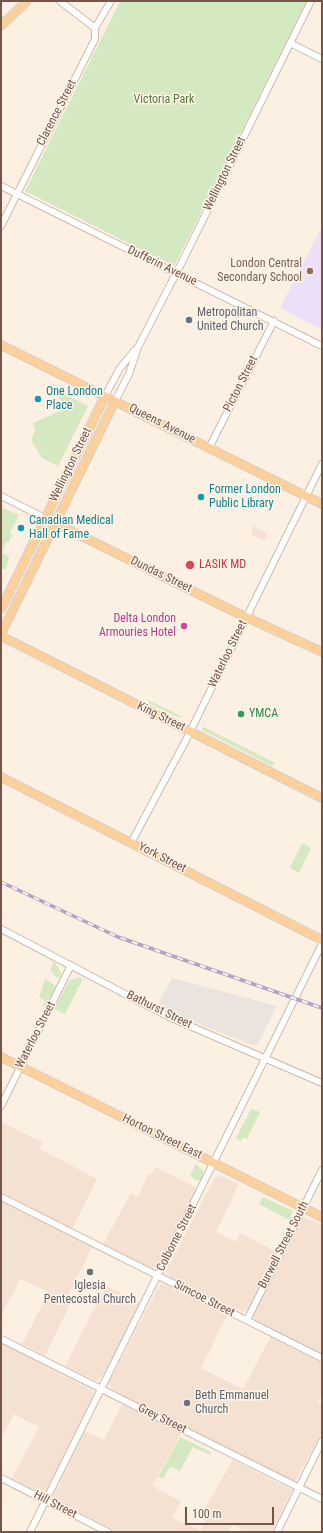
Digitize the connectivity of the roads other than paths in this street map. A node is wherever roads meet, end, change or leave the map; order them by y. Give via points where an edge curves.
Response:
1 (27, 1) edge
2 (60, 1) edge
3 (111, 1) edge
4 (311, 1) edge
5 (3, 21) edge
6 (95, 28) junction
7 (290, 43) junction
8 (322, 59) edge
9 (1, 186) edge
10 (17, 194) junction
11 (1, 226) edge
12 (176, 273) junction
13 (274, 321) junction
14 (1, 345) edge
15 (322, 346) edge
16 (138, 347) junction
17 (105, 396) junction
18 (115, 401) junction
19 (209, 448) junction
20 (322, 464) edge
21 (1, 496) edge
22 (306, 496) junction
23 (322, 504) edge
24 (45, 518) junction
25 (55, 522) junction
26 (1, 609) edge
27 (247, 616) junction
28 (1, 635) edge
29 (322, 652) edge
30 (189, 731) junction
31 (1, 777) edge
32 (322, 798) edge
33 (131, 843) junction
34 (1, 928) edge
35 (322, 940) edge
36 (322, 944) edge
37 (71, 965) junction
38 (1, 1057) edge
39 (266, 1058) junction
40 (20, 1067) junction
41 (322, 1083) edge
42 (1, 1106) edge
43 (215, 1163) junction
44 (322, 1170) edge
45 (1, 1197) edge
46 (303, 1208) junction
47 (322, 1217) edge
48 (158, 1276) junction
49 (247, 1320) junction
50 (1, 1339) edge
51 (322, 1358) edge
52 (102, 1389) junction
53 (322, 1442) edge
54 (1, 1478) edge
55 (299, 1487) junction
56 (322, 1499) edge
57 (46, 1500) junction
58 (30, 1532) edge
59 (108, 1532) edge
60 (277, 1532) edge

1 - 5 main road
2 - 6 street
3 - 6 street, Clarence Street
4 - 7 street, Wellington Street
6 - 10 street, Clarence Street via 95,39
7 - 8 street
7 - 12 street, Wellington Street
9 - 10 street, Dufferin Avenue
10 - 11 street, Clarence Street
10 - 12 street, Dufferin Avenue
12 - 13 street, Dufferin Avenue
12 - 16 street, Wellington Street
13 - 15 street, Dufferin Avenue
13 - 19 street, Picton Street
14 - 17 main road, Queens Avenue
16 - 17 street, Wellington Street via 120,368
16 - 18 street, Wellington Street via 129,374
17 - 18 main road, Queens Avenue
17 - 24 main road, Wellington Street
18 - 19 main road, Queens Avenue
18 - 25 main road, Wellington Street
19 - 22 main road, Queens Avenue
20 - 22 street, Waterloo Street
21 - 24 street, Dundas Street
22 - 23 main road, Queens Avenue
22 - 27 street, Waterloo Street
24 - 25 main road, Dundas Street
24 - 26 main road, Wellington Street
25 - 27 main road, Dundas Street
25 - 28 main road, Wellington Street
27 - 29 main road, Dundas Street
27 - 30 street, Waterloo Street
28 - 30 main road, King Street
30 - 32 main road, King Street
30 - 33 street, Waterloo Street
31 - 33 main road, York Street
33 - 35 main road, York Street
34 - 37 street, Bathurst Street
36 - 39 street, Colborne Street
37 - 39 street, Bathurst Street via 169,1017
37 - 40 street, Waterloo Street
38 - 40 main road, Horton Street East
39 - 41 street, Bathurst Street
39 - 43 street, Colborne Street
40 - 42 street, Waterloo Street
40 - 43 main road, Horton Street East
43 - 46 main road, Horton Street East
43 - 48 street, Colborne Street
44 - 46 street, Burwell Street South
45 - 48 street, Simcoe Street
46 - 47 main road, Horton Street East
46 - 49 street, Burwell Street South
48 - 49 street, Simcoe Street
48 - 52 street, Colborne Street
49 - 51 street, Simcoe Street
50 - 52 street, Grey Street
52 - 55 street, Grey Street
52 - 57 street, Colborne Street
53 - 55 street
54 - 57 street, Hill Street
55 - 56 street, Grey Street
55 - 60 street
57 - 58 street, Colborne Street
57 - 59 street, Hill Street

